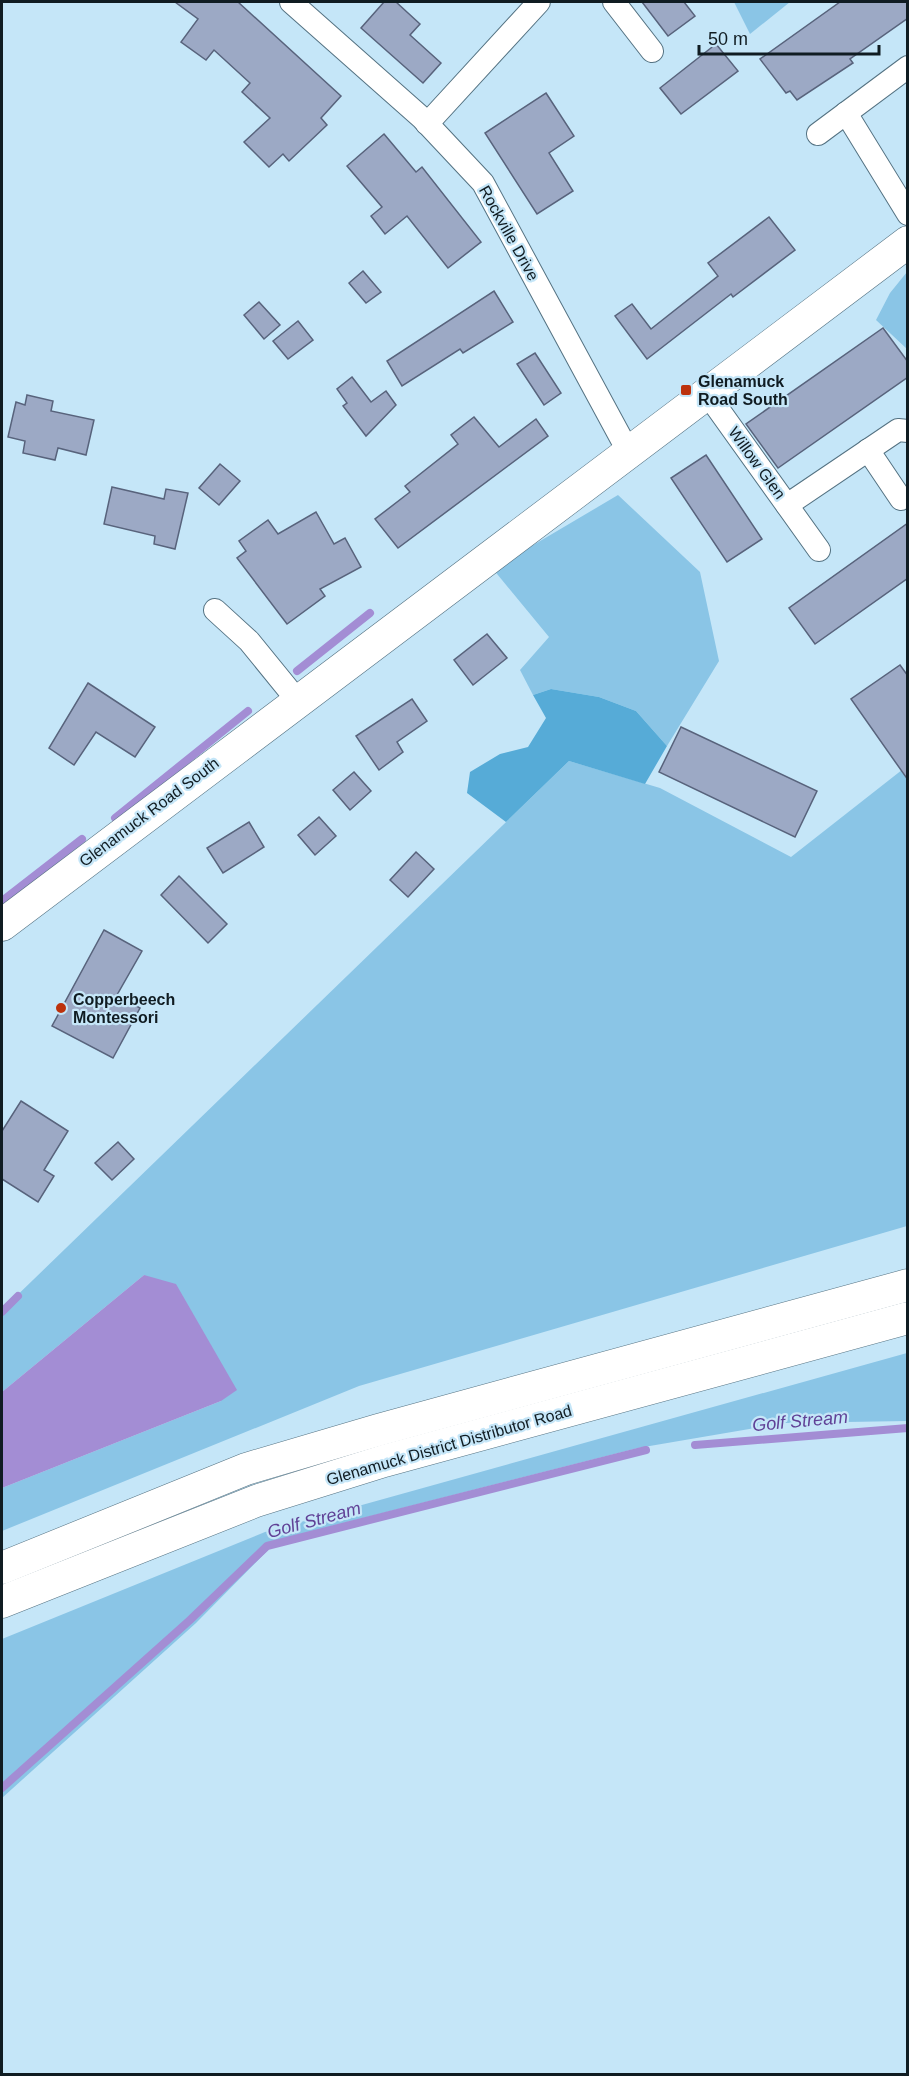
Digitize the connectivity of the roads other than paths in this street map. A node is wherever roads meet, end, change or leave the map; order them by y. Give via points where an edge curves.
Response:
1 (291, 2) edge
2 (539, 2) edge
3 (614, 2) edge
4 (652, 51) dead end
5 (908, 68) edge
6 (846, 113) junction
7 (427, 124) junction
8 (818, 134) dead end
9 (908, 214) edge
10 (908, 242) edge
11 (706, 392) junction
12 (908, 431) edge
13 (868, 450) junction
14 (628, 451) junction
15 (901, 499) dead end
16 (787, 505) junction
17 (819, 550) dead end
18 (215, 610) dead end
19 (297, 700) junction
20 (2, 925) edge
21 (908, 1285) edge
22 (908, 1318) edge
23 (2, 1568) edge
24 (2, 1602) edge

1 - 7 street, Rockville Drive
2 - 7 street
3 - 4 street
5 - 6 street
6 - 8 street
6 - 9 street
7 - 14 street, Rockville Drive via 483,183
10 - 11 main road, Glenamuck Road South
11 - 14 main road, Glenamuck Road South
11 - 16 street, Willow Glen
12 - 13 street, Willow Glen via 898,430
13 - 15 street
13 - 16 street, Willow Glen
14 - 19 main road, Glenamuck Road South
16 - 17 street, Willow Glen
18 - 19 street via 249,641
19 - 20 main road, Glenamuck Road South
21 - 23 main road, Glenamuck District Distributor Road via 246,1469
22 - 24 main road, Glenamuck District Distributor Road via 384,1461 256,1501

